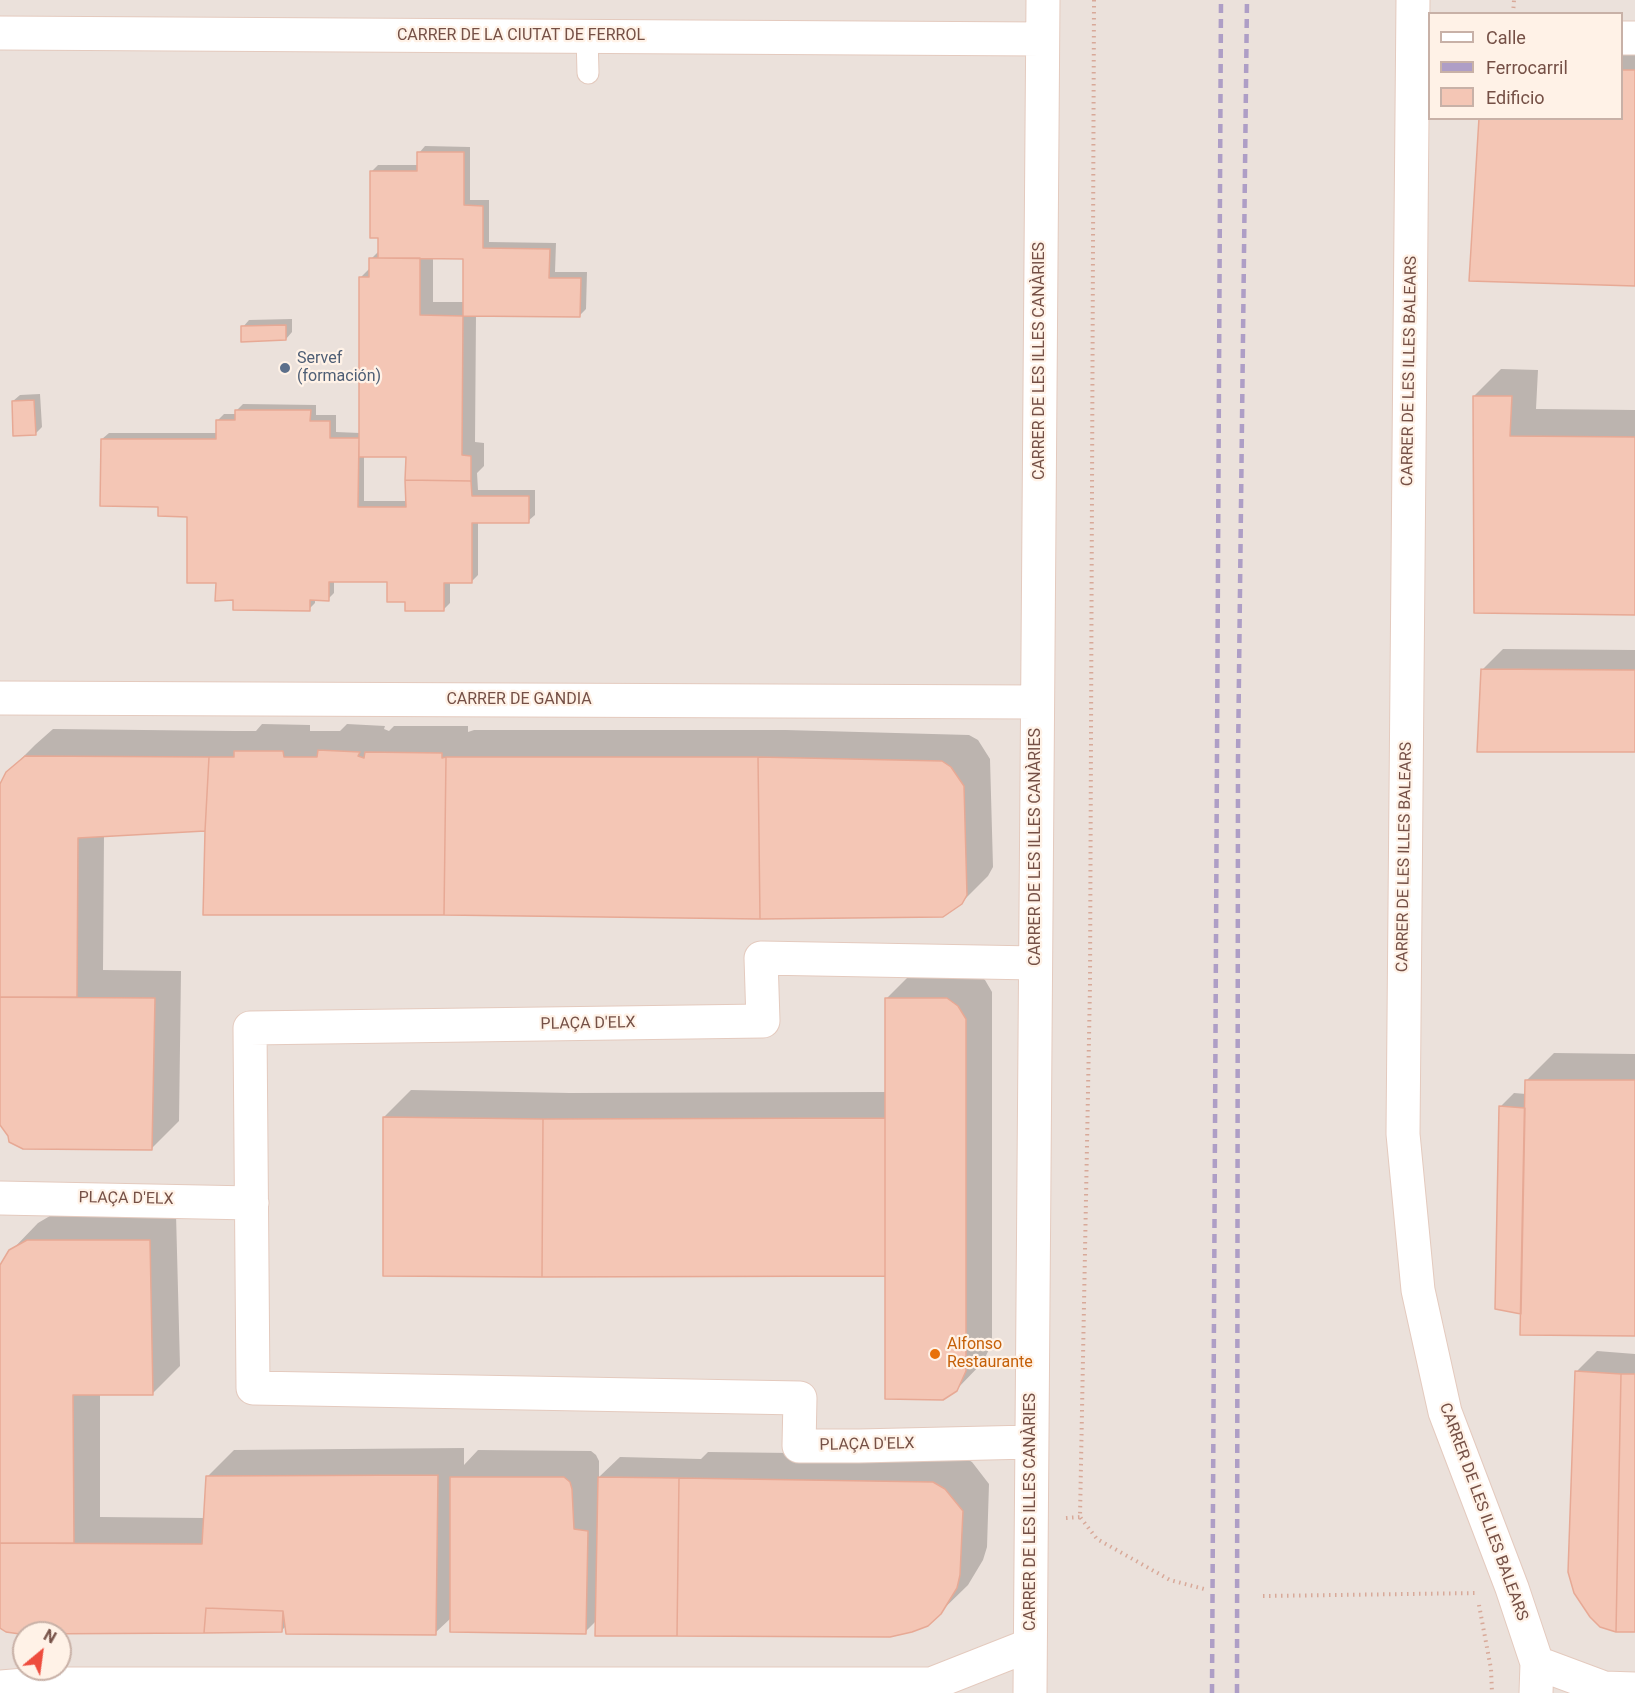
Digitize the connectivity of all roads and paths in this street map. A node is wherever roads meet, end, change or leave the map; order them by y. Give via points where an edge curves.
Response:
1 (1042, 0) edge
2 (1094, 0) edge
3 (1413, 0) edge
4 (0, 33) edge
5 (587, 36) junction
6 (1421, 37) edge
7 (1042, 39) junction
8 (588, 73) dead end
9 (0, 699) edge
10 (1037, 702) junction
11 (1035, 963) junction
12 (0, 1198) edge
13 (252, 1203) junction
14 (1031, 1442) junction
15 (1204, 1589) dead end
16 (1476, 1594) dead end
17 (1263, 1596) dead end
18 (1479, 1604) dead end
19 (1030, 1645) junction
20 (1536, 1678) edge
21 (107, 1684) junction
22 (0, 1687) edge
23 (1635, 1689) edge
24 (169, 1693) edge
25 (1030, 1693) edge
26 (1492, 1693) edge

1 - 7 street, CARRER DE LES ILLES CANÀRIES
2 - 15 path via 1090,985 1080,1517 1097,1539 1170,1580
3 - 6 street, CARRER DE LES ILLES BALEARS
4 - 5 street, CARRER DE LA CIUTAT DE FERROL
5 - 7 street, CARRER DE LA CIUTAT DE FERROL
5 - 8 lane
6 - 20 street, CARRER DE LES ILLES BALEARS via 1403,1134 1418,1290 1445,1412 1512,1588
7 - 10 street, CARRER DE LES ILLES CANÀRIES
9 - 10 street, CARRER DE GANDIA
10 - 11 street, CARRER DE LES ILLES CANÀRIES
11 - 13 street, PLAÇA D'ELX via 761,958 763,1021 250,1028
11 - 14 street, CARRER DE LES ILLES CANÀRIES
12 - 13 street, PLAÇA D'ELX
13 - 14 street, PLAÇA D'ELX via 253,1388 800,1398 798,1446
14 - 19 street, CARRER DE LES ILLES CANÀRIES
16 - 17 path
18 - 26 path
19 - 21 street via 931,1684
19 - 25 street, CARRER DE LES ILLES CANÀRIES
20 - 23 street
21 - 22 street
21 - 24 street

